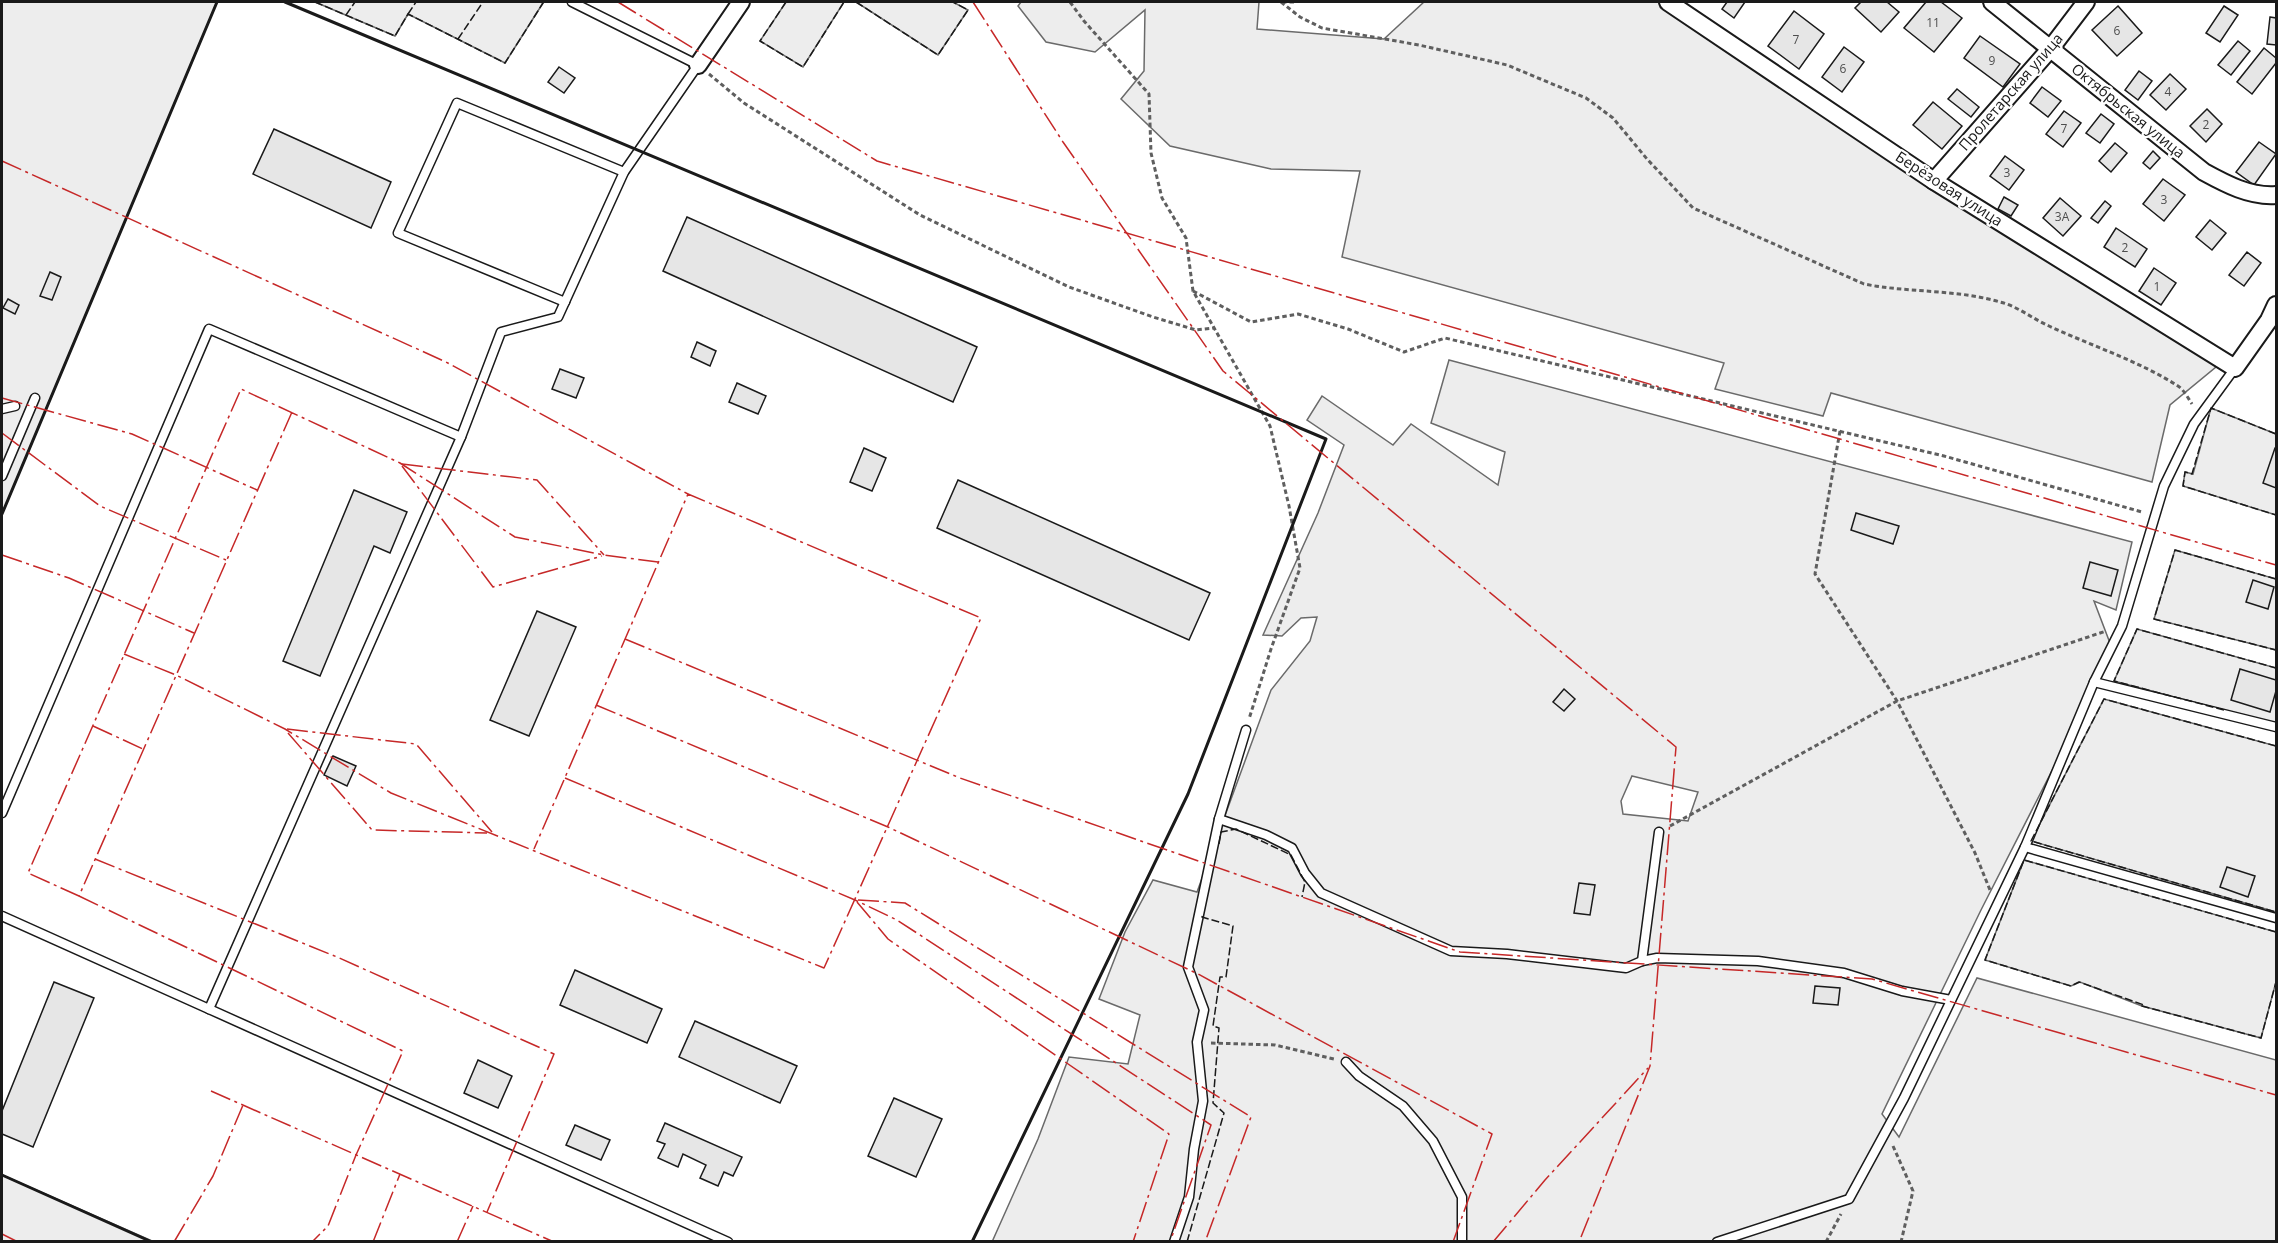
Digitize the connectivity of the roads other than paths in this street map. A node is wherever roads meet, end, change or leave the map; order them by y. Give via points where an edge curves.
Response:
1 (572, 2) edge
2 (741, 2) edge
3 (1669, 2) edge
4 (1992, 2) edge
5 (2086, 2) edge
6 (2051, 48) junction
7 (698, 65) junction
8 (624, 172) junction
9 (1934, 180) junction
10 (2277, 195) edge
11 (566, 302) junction
12 (2277, 305) edge
13 (2235, 368) junction
14 (35, 398) dead end
15 (15, 406) dead end
16 (2, 409) edge
17 (461, 437) junction
18 (2, 476) edge
19 (2094, 682) junction
20 (2277, 727) edge
21 (1246, 730) road end
22 (2, 813) edge
23 (1219, 819) junction
24 (1659, 832) road end
25 (2025, 847) junction
26 (2, 916) edge
27 (2277, 918) edge
28 (1642, 961) junction
29 (1951, 1000) junction
30 (209, 1009) junction
31 (1346, 1062) road end
32 (728, 1242) edge
33 (1174, 1242) edge
34 (1462, 1242) edge
35 (1717, 1242) edge

1 - 7 lane
2 - 7 street
3 - 9 street, Берёзовая улица
4 - 6 street, Октябрьская улица
5 - 6 street, Пролетарская улица
6 - 9 street, Пролетарская улица
6 - 10 street, Октябрьская улица via 2204,172 2233,187 2264,196
7 - 8 lane
8 - 11 lane
8 - 11 lane via 457,103 398,232
9 - 13 street, Берёзовая улица
11 - 17 lane via 558,317 501,332
12 - 13 street
13 - 19 lane via 2194,423 2164,486 2122,626
14 - 18 lane
15 - 16 lane
17 - 22 lane via 209,329
17 - 30 lane
19 - 20 lane
19 - 25 lane
21 - 23 lane
23 - 28 lane via 1292,848 1321,893 1451,951 1626,968
23 - 33 lane via 1188,967 1204,1010 1197,1042 1203,1101 1189,1197
24 - 28 lane
25 - 27 lane
25 - 29 lane
26 - 30 lane
28 - 29 lane via 1758,961 1844,973 1902,991
29 - 35 lane via 1850,1199
30 - 32 lane
31 - 34 lane via 1359,1076 1403,1106 1433,1141 1462,1197

